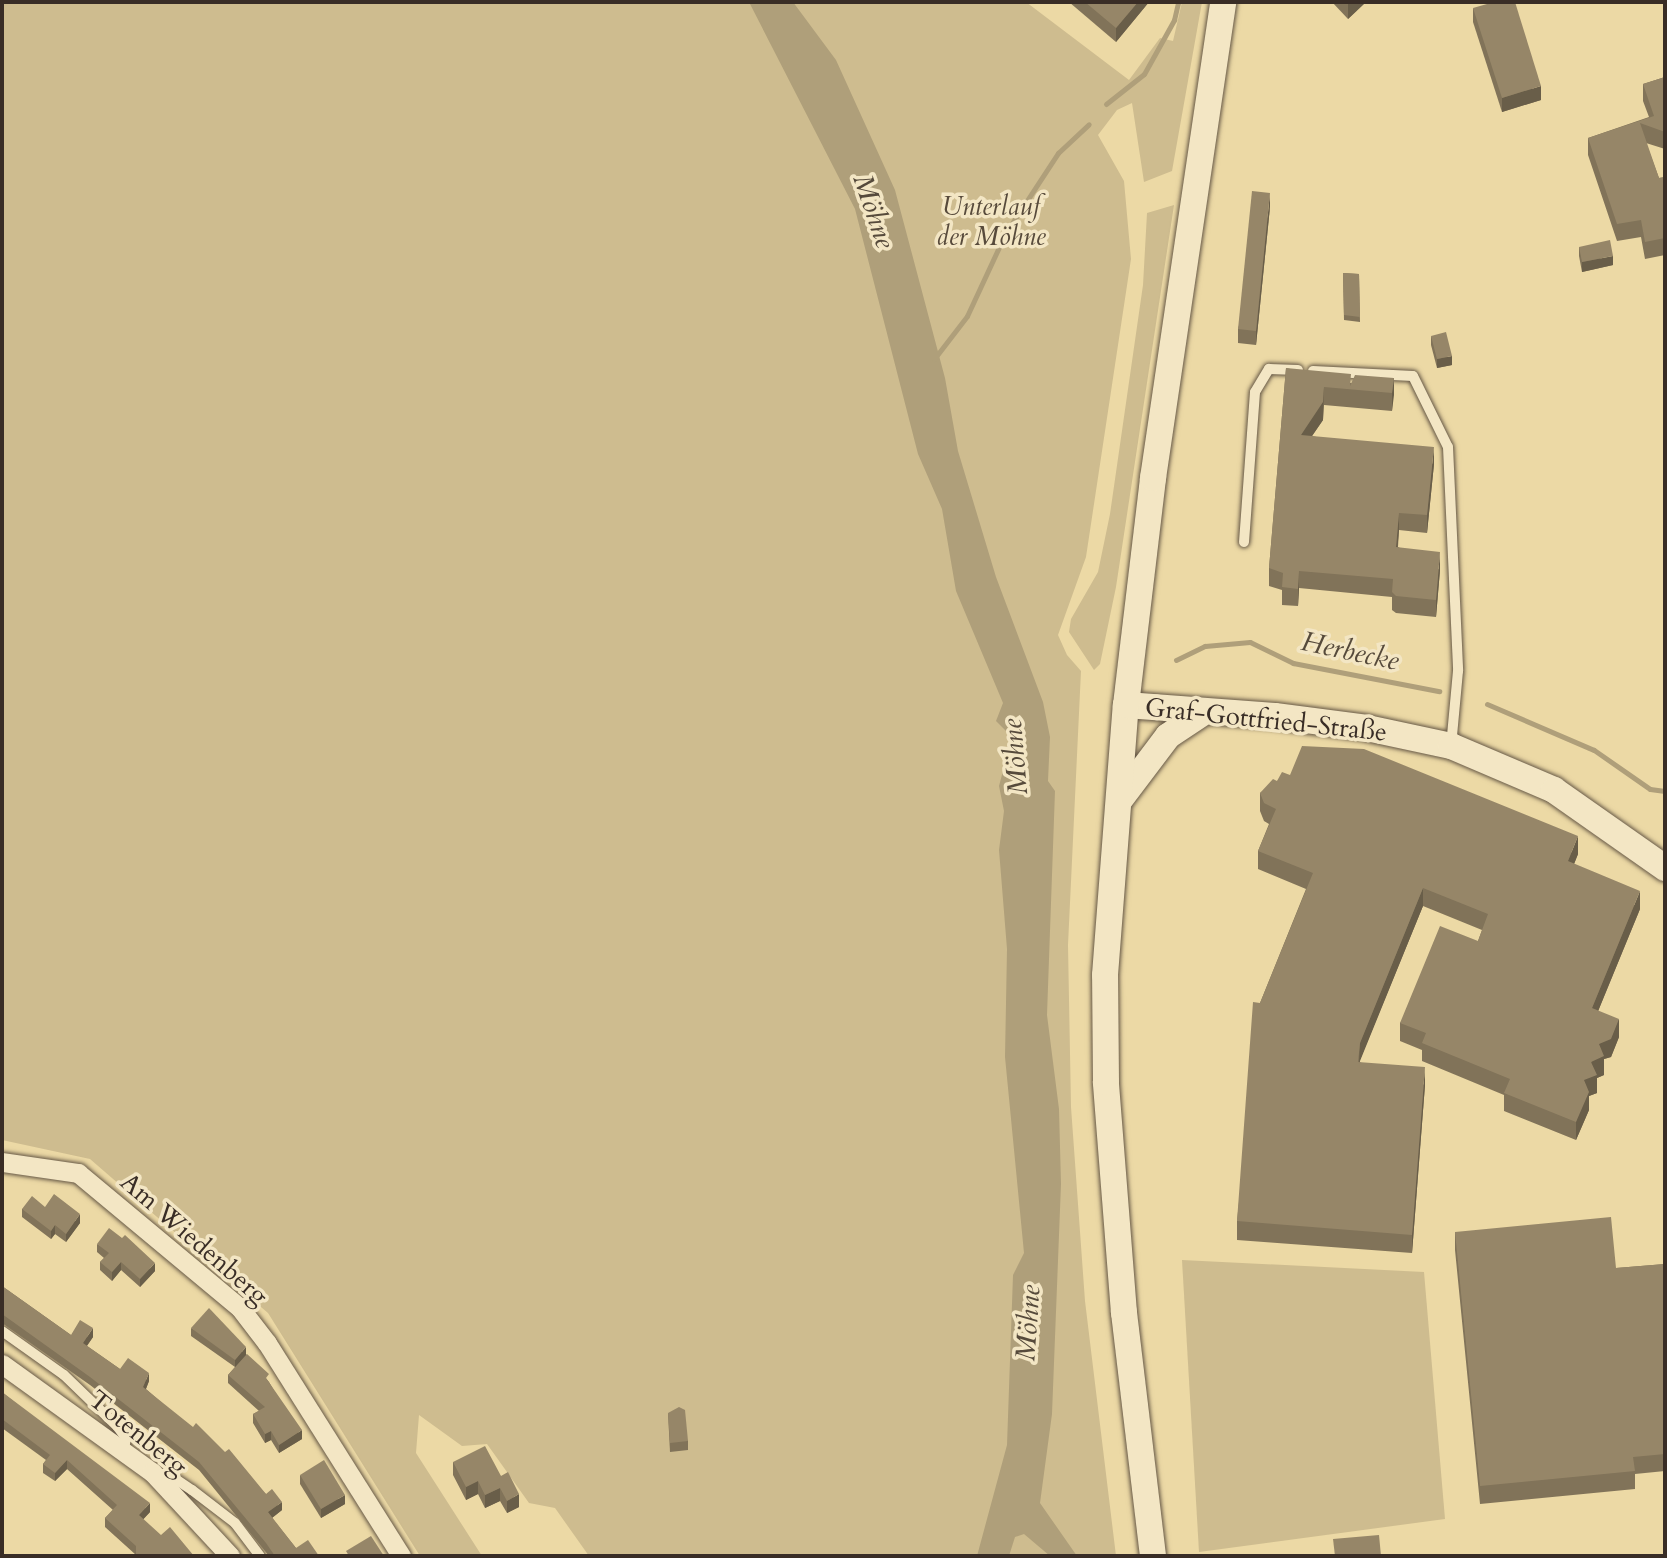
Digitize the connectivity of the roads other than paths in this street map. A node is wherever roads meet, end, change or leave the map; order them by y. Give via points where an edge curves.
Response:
1 (1223, 2) edge
2 (1244, 542) dead end
3 (1126, 705) junction
4 (1203, 712) junction
5 (1451, 746) junction
6 (1118, 803) junction
7 (1665, 868) edge
8 (2, 1161) edge
9 (2, 1331) edge
10 (2, 1364) edge
11 (124, 1449) junction
12 (155, 1475) junction
13 (230, 1556) edge
14 (260, 1556) edge
15 (401, 1556) edge
16 (1153, 1556) edge

1 - 3 main road
2 - 5 lane via 1255,391 1269,369 1413,376 1448,447 1458,671
3 - 4 main road, Graf-Gottfried-Straße
3 - 6 main road
4 - 5 main road, Graf-Gottfried-Straße via 1367,728
4 - 6 main road via 1168,736
5 - 7 main road, Graf-Gottfried-Straße via 1554,790
6 - 16 main road via 1105,975 1105,1082 1124,1313
8 - 15 street, Am Wiedenberg via 78,1173 240,1308 267,1343
9 - 11 lane via 64,1376 117,1426 126,1438
10 - 11 street, Totenberg
11 - 12 street, Totenberg
12 - 13 street, Totenberg
12 - 14 lane via 168,1474 235,1523

